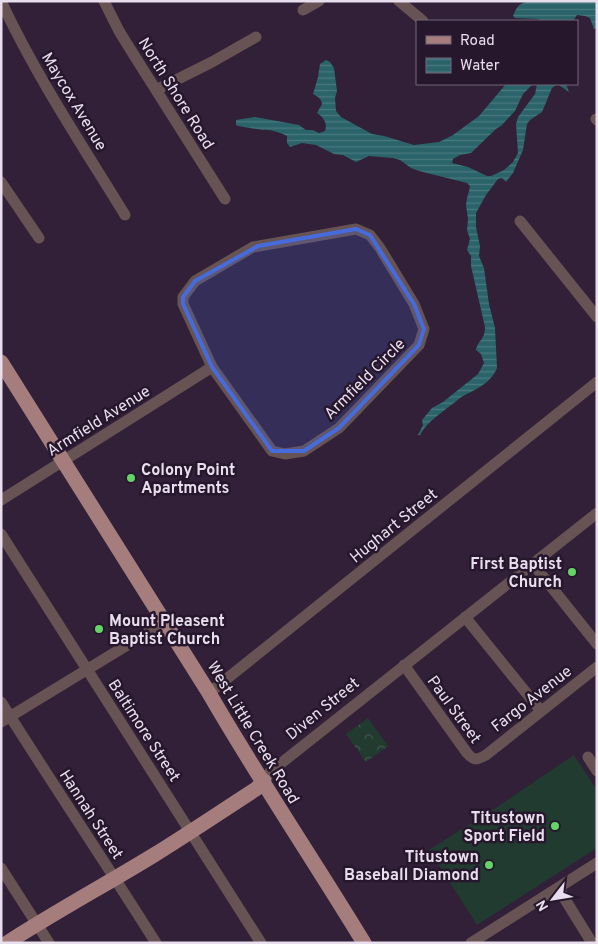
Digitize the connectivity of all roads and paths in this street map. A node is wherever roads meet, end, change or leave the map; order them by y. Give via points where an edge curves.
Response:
1 (1, 1) edge
2 (104, 1) edge
3 (319, 1) edge
4 (399, 1) edge
5 (303, 10) dead end
6 (422, 20) edge
7 (256, 37) dead end
8 (156, 90) junction
9 (1, 182) edge
10 (225, 199) dead end
11 (125, 215) dead end
12 (520, 220) dead end
13 (39, 238) dead end
14 (597, 317) edge
15 (2, 364) edge
16 (212, 367) junction
17 (597, 382) edge
18 (63, 462) junction
19 (1, 500) edge
20 (597, 513) edge
21 (1, 534) edge
22 (533, 564) junction
23 (465, 617) junction
24 (165, 622) junction
25 (597, 644) edge
26 (404, 665) junction
27 (597, 667) edge
28 (87, 670) junction
29 (584, 677) junction
30 (597, 677) edge
31 (209, 693) junction
32 (1, 702) edge
33 (541, 711) junction
34 (6, 720) edge
35 (486, 755) joint
36 (588, 757) dead end
37 (597, 771) edge
38 (264, 781) junction
39 (191, 832) junction
40 (597, 863) edge
41 (1, 868) edge
42 (115, 878) junction
43 (558, 888) junction
44 (37, 924) junction
45 (473, 942) edge
46 (7, 943) edge
47 (49, 943) edge
48 (156, 943) edge
49 (261, 943) edge
50 (364, 943) edge
51 (592, 943) edge

1 - 11 street, Maycox Avenue via 54,100
2 - 8 street, North Shore Road
3 - 5 street
4 - 6 street
7 - 8 street
8 - 10 street, North Shore Road
9 - 13 street
12 - 14 street
15 - 18 main road, West Little Creek Road
16 - 16 street, Armfield Circle via 272,451 285,454 304,451 351,416 419,345 424,329 414,304 370,235 356,229 253,247 195,281 184,297 183,304
16 - 18 street, Armfield Avenue
17 - 31 street, Hughart Street
18 - 19 street, Armfield Avenue
18 - 24 main road, West Little Creek Road
20 - 22 street, Diven Street
21 - 28 street, Baltimore Street
22 - 23 street, Diven Street
22 - 25 street
23 - 26 street, Diven Street
23 - 33 street
24 - 28 street
24 - 31 main road, West Little Creek Road
26 - 35 street, Paul Street via 471,758 479,759
26 - 38 street, Diven Street via 270,772
27 - 29 street, Fargo Avenue
28 - 34 street
28 - 39 street, Baltimore Street
29 - 30 street
29 - 33 street, Fargo Avenue
31 - 38 main road, West Little Creek Road
32 - 34 street, Hannah Street
33 - 35 street, Fargo Avenue
34 - 42 street, Hannah Street
36 - 37 street
38 - 39 main road, Diven Street
38 - 50 main road, West Little Creek Road
39 - 42 main road, Diven Street
39 - 49 street, Baltimore Street
40 - 43 street
41 - 44 street
42 - 44 main road, Diven Street
42 - 48 street, Hannah Street
43 - 45 street
43 - 51 street
44 - 46 main road, Diven Street
44 - 47 street

